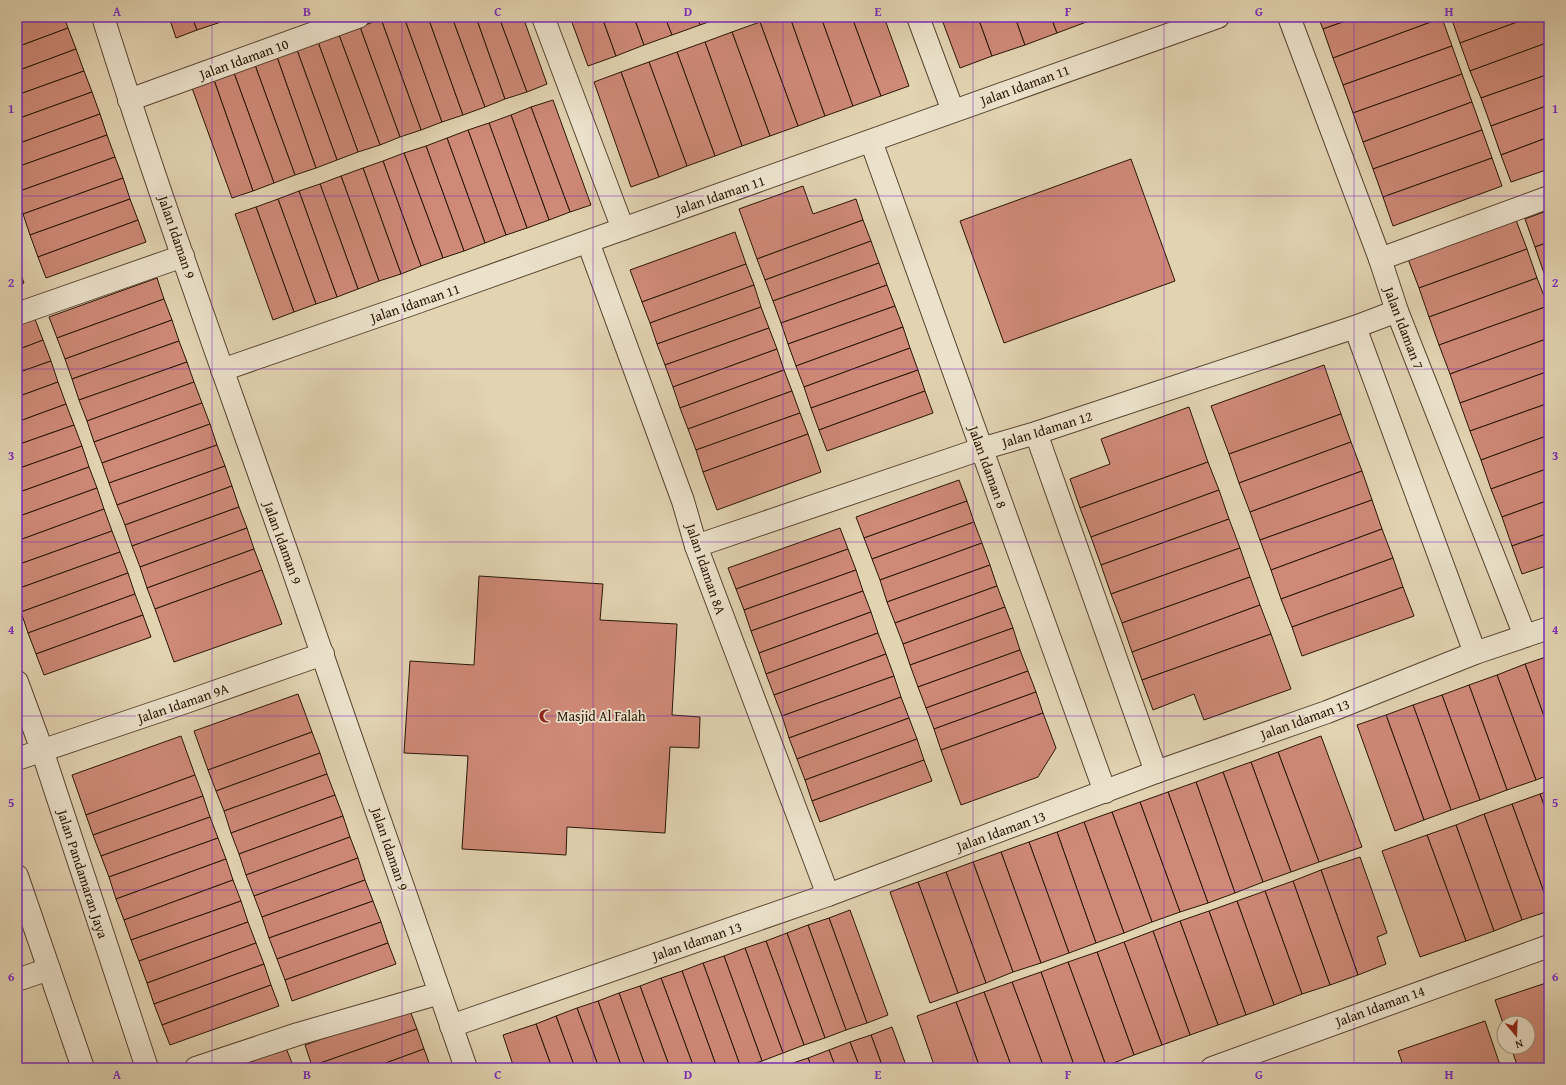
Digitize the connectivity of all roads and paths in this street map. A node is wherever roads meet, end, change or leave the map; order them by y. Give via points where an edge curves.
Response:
1 (103, 17) edge
2 (358, 17) edge
3 (543, 17) edge
4 (918, 17) edge
5 (1218, 17) edge
6 (1289, 17) edge
7 (130, 100) junction
8 (953, 111) junction
9 (871, 142) junction
10 (1549, 197) edge
11 (623, 229) junction
12 (588, 242) junction
13 (183, 256) junction
14 (1380, 259) junction
15 (1397, 311) junction
16 (17, 314) edge
17 (1355, 328) junction
18 (222, 370) junction
19 (1036, 433) junction
20 (981, 449) junction
21 (696, 546) junction
22 (1549, 628) edge
23 (1525, 636) junction
24 (322, 654) junction
25 (1475, 654) junction
26 (17, 682) edge
27 (42, 750) junction
28 (17, 759) edge
29 (1156, 772) junction
30 (1105, 792) junction
31 (17, 876) edge
32 (828, 895) junction
33 (1549, 946) edge
34 (49, 969) junction
35 (17, 980) edge
36 (440, 992) junction
37 (451, 1026) junction
38 (83, 1068) edge
39 (147, 1068) edge
40 (196, 1068) edge
41 (466, 1068) edge
42 (1212, 1068) edge

1 - 7 street, Jalan Idaman 9
2 - 7 street, Jalan Idaman 10
3 - 11 street
4 - 8 street
5 - 8 street, Jalan Idaman 11
6 - 14 street, Jalan Idaman 7
7 - 13 street, Jalan Idaman 9
8 - 9 street, Jalan Idaman 11
9 - 11 street, Jalan Idaman 11
9 - 20 street, Jalan Idaman 8
10 - 14 street
11 - 12 street, Jalan Idaman 11
12 - 18 street, Jalan Idaman 11
12 - 21 street, Jalan Idaman 8A via 683,501
13 - 16 street
13 - 18 street, Jalan Idaman 9
14 - 15 street, Jalan Idaman 7
15 - 17 street, Jalan Idaman 12
15 - 23 street, Jalan Idaman 7
17 - 19 street, Jalan Idaman 12
17 - 25 street
18 - 24 street, Jalan Idaman 9
19 - 20 street, Jalan Idaman 12
19 - 29 street
20 - 21 street, Jalan Idaman 12
20 - 30 street, Jalan Idaman 8
21 - 32 street, Jalan Idaman 8A
22 - 23 street, Jalan Idaman 13
23 - 25 street, Jalan Idaman 13
24 - 27 street, Jalan Idaman 9A
24 - 36 street, Jalan Idaman 9
25 - 29 street, Jalan Idaman 13 via 1327,712
26 - 27 street, Jalan Pandamaran Jaya
27 - 28 street, Jalan Idaman 9A
27 - 39 street, Jalan Pandamaran Jaya
29 - 30 street, Jalan Idaman 13
30 - 32 street, Jalan Idaman 13
31 - 34 street
32 - 37 street, Jalan Idaman 13
33 - 42 street, Jalan Idaman 14
34 - 35 street
34 - 38 street
36 - 37 street, Jalan Idaman 9
36 - 40 street via 298,1034
37 - 41 street, Jalan Idaman 9

